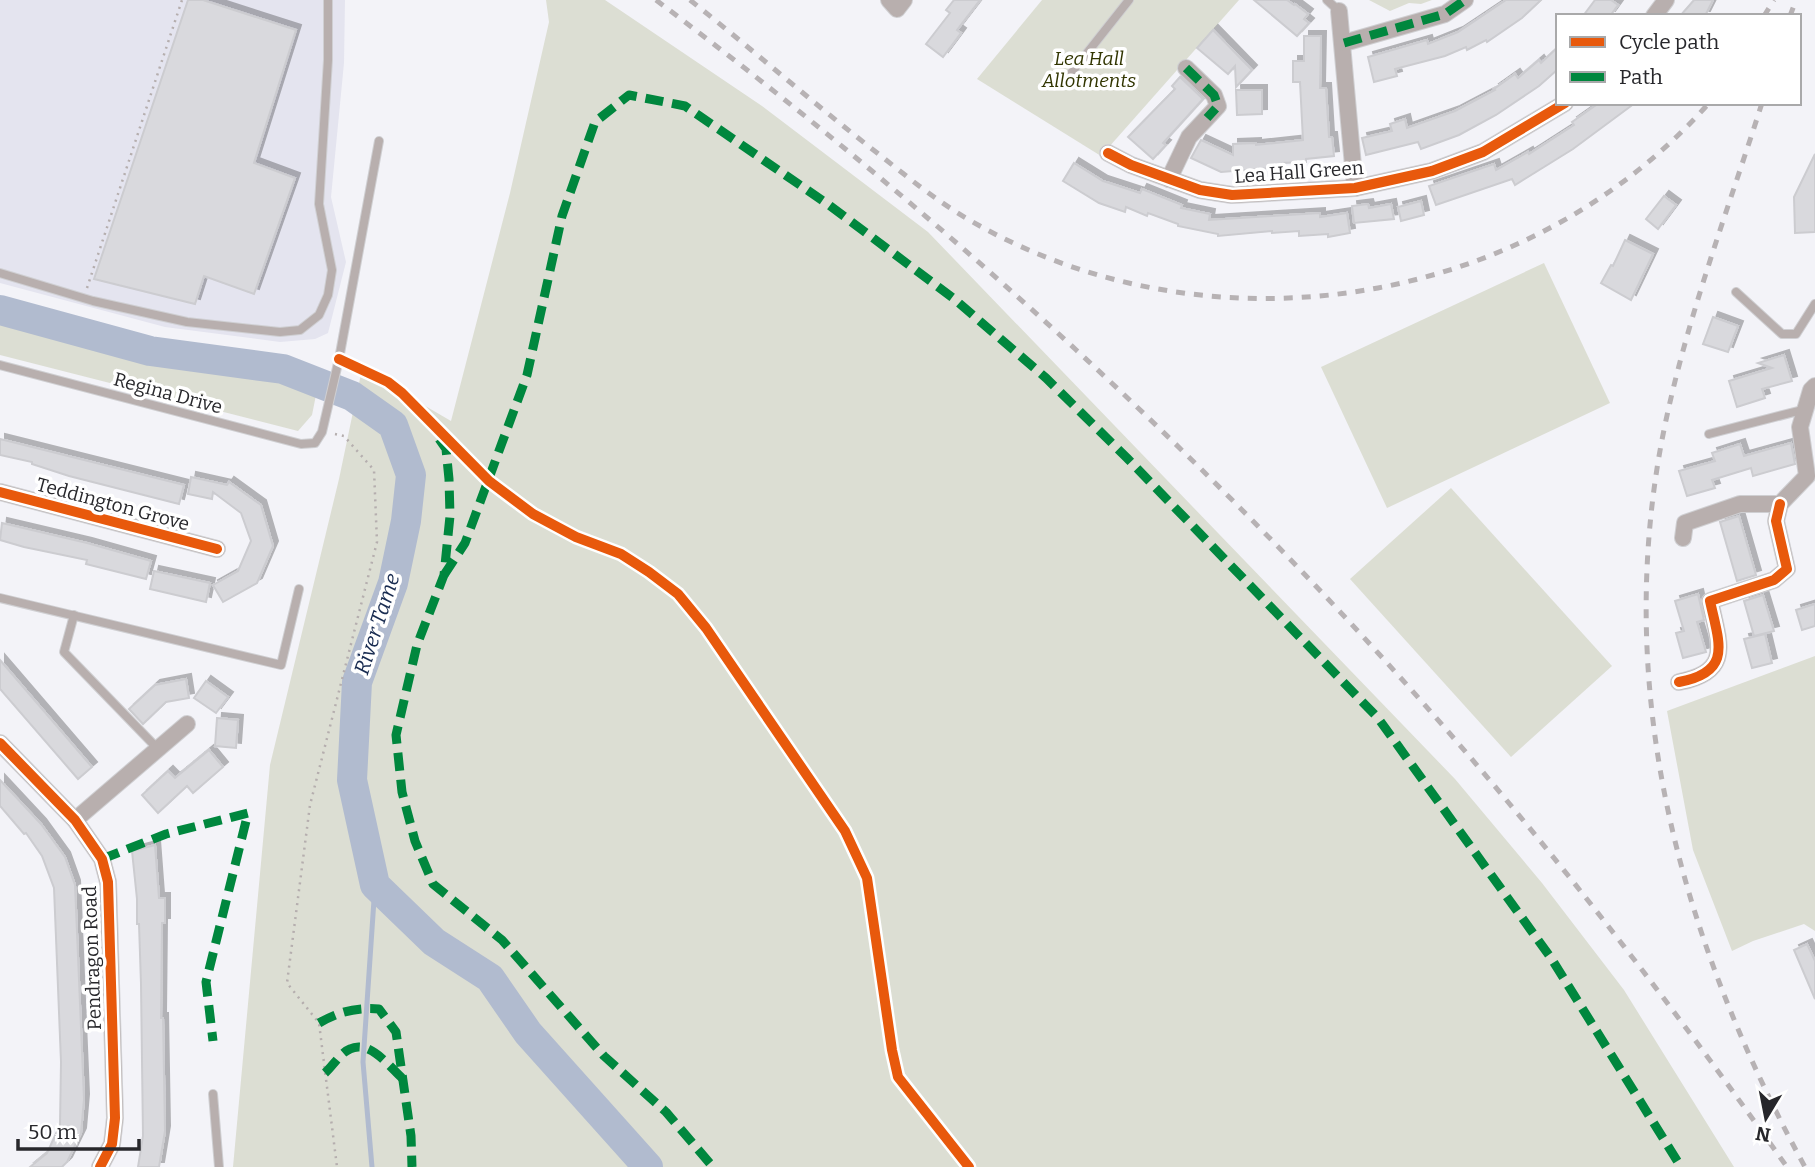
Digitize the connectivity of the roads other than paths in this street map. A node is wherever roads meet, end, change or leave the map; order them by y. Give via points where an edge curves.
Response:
1 (328, 0) edge
2 (1129, 0) edge
3 (1465, 0) edge
4 (1333, 5) edge
5 (1344, 43) junction
6 (1186, 68) dead end
7 (1068, 77) dead end
8 (1562, 105) edge
9 (379, 141) dead end
10 (1108, 153) dead end
11 (1169, 179) junction
12 (1355, 188) junction
13 (0, 273) edge
14 (1736, 292) dead end
15 (1815, 304) edge
16 (0, 365) edge
17 (1815, 386) edge
18 (1805, 408) junction
19 (1709, 434) dead end
20 (1811, 476) edge
21 (0, 492) edge
22 (1780, 505) junction
23 (1683, 538) dead end
24 (217, 549) dead end
25 (1705, 585) dead end
26 (299, 589) dead end
27 (0, 598) edge
28 (1710, 601) junction
29 (74, 615) junction
30 (1679, 682) dead end
31 (187, 724) dead end
32 (0, 743) edge
33 (158, 749) junction
34 (75, 820) junction
35 (213, 1094) dead end
36 (100, 1167) edge
37 (219, 1167) edge

1 - 13 lane via 319,204 332,270 319,315 300,330 280,332 187,322
2 - 7 lane
3 - 5 street via 1445,14
4 - 5 street
5 - 12 street
6 - 11 street via 1214,95 1218,106 1189,137
8 - 12 street, Lea Hall Green via 1483,152 1432,171
9 - 16 lane, Regina Drive via 336,372 322,432 315,443 301,444
10 - 11 street, Lea Hall Green
11 - 12 street, Lea Hall Green via 1232,195
14 - 15 lane via 1782,334 1796,334
17 - 18 street
18 - 19 lane
18 - 20 street via 1800,427
20 - 22 street
21 - 24 street, Teddington Grove
22 - 23 street via 1740,504 1685,523
22 - 28 street via 1776,521 1787,569 1774,580
25 - 28 street
26 - 29 lane via 281,665
27 - 29 lane
28 - 30 street via 1718,655 1705,676
29 - 33 lane via 64,652
31 - 33 street
32 - 34 street, Pendragon Road
33 - 34 street
34 - 36 street, Pendragon Road via 102,859 108,882 115,1118 112,1144
35 - 37 lane

